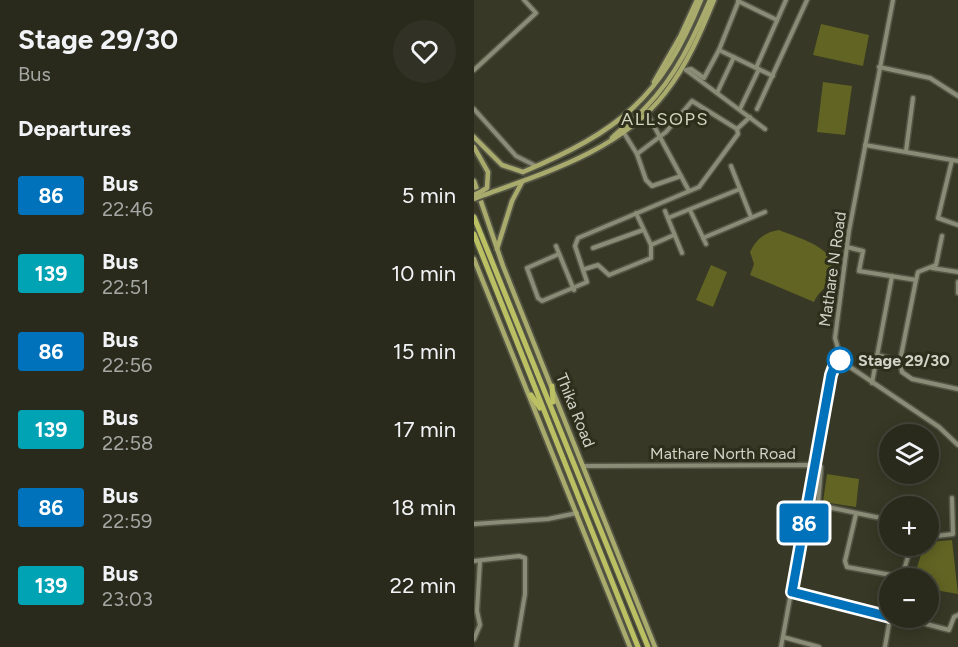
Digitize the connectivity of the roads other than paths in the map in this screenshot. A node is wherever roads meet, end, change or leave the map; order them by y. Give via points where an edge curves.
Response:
1 (525, 0) edge
2 (699, 0) edge
3 (710, 0) edge
4 (714, 0) edge
5 (786, 0) edge
6 (807, 0) edge
7 (893, 0) edge
8 (738, 1) edge
9 (777, 20) junction
10 (719, 50) junction
11 (734, 57) junction
12 (879, 66) junction
13 (684, 68) junction
14 (758, 68) junction
15 (474, 70) edge
16 (772, 76) junction
17 (717, 93) junction
18 (958, 96) edge
19 (913, 98) dead end
20 (474, 109) edge
21 (740, 109) junction
22 (757, 109) dead end
23 (647, 113) junction
24 (750, 117) junction
25 (737, 129) junction
26 (765, 129) dead end
27 (624, 134) junction
28 (661, 136) junction
29 (474, 137) edge
30 (610, 140) junction
31 (865, 145) junction
32 (474, 147) edge
33 (906, 151) junction
34 (637, 154) junction
35 (952, 160) junction
36 (958, 160) edge
37 (538, 166) junction
38 (731, 166) dead end
39 (681, 176) junction
40 (474, 181) edge
41 (522, 182) junction
42 (740, 189) junction
43 (484, 191) junction
44 (689, 191) junction
45 (474, 195) edge
46 (474, 200) edge
47 (690, 210) junction
48 (665, 211) dead end
49 (765, 212) dead end
50 (636, 213) junction
51 (474, 217) edge
52 (751, 217) junction
53 (668, 218) junction
54 (958, 225) edge
55 (643, 230) junction
56 (474, 234) edge
57 (674, 235) junction
58 (942, 236) dead end
59 (703, 238) junction
60 (651, 244) junction
61 (706, 244) dead end
62 (556, 246) dead end
63 (847, 247) junction
64 (593, 248) dead end
65 (497, 250) junction
66 (682, 253) dead end
67 (559, 254) junction
68 (474, 259) edge
69 (932, 267) junction
70 (585, 269) junction
71 (958, 272) edge
72 (892, 276) junction
73 (916, 280) junction
74 (958, 282) edge
75 (574, 290) junction
76 (958, 293) edge
77 (878, 355) junction
78 (842, 359) junction
79 (900, 361) junction
80 (872, 382) junction
81 (552, 386) junction
82 (958, 389) edge
83 (531, 395) junction
84 (553, 407) junction
85 (543, 411) junction
86 (958, 445) edge
87 (814, 465) junction
88 (584, 466) junction
89 (952, 498) dead end
90 (577, 513) junction
91 (856, 514) junction
92 (879, 518) edge
93 (474, 524) edge
94 (939, 536) edge
95 (907, 556) edge
96 (474, 561) edge
97 (480, 561) junction
98 (792, 592) junction
99 (879, 615) edge
100 (958, 615) edge
101 (939, 627) edge
102 (888, 628) edge
103 (783, 637) junction
104 (474, 639) edge
105 (516, 647) edge
106 (630, 647) edge
107 (638, 647) edge
108 (648, 647) edge
109 (655, 647) edge
110 (781, 647) edge
111 (819, 647) edge
112 (885, 647) edge

1 - 15 street via 536,13
2 - 37 main road via 673,61 623,118 605,132
3 - 30 main road via 671,77 645,109
4 - 13 main road
5 - 9 street
6 - 16 street
7 - 12 street, Mathare N Road
8 - 9 street
8 - 10 street
9 - 14 street
10 - 11 street
10 - 13 street via 704,78
11 - 14 street
11 - 17 street
12 - 18 street via 920,74
12 - 31 street, Mathare N Road
13 - 17 street
13 - 23 main road
14 - 16 street
14 - 21 street
16 - 22 street
17 - 21 street
19 - 33 street
20 - 37 street via 520,160
21 - 24 street
23 - 27 main road
23 - 28 street
24 - 25 street
24 - 26 street
25 - 28 street via 692,101
25 - 44 street via 738,134 704,182
27 - 30 main road
27 - 34 street
28 - 34 street
28 - 39 street
29 - 37 main road via 507,168 523,172
30 - 41 main road
31 - 33 street
31 - 63 street, Mathare N Road
32 - 43 main road via 488,172
33 - 35 street
34 - 39 street via 652,186
35 - 36 street
35 - 54 street via 938,218
38 - 42 street
39 - 44 street
40 - 65 main road, Thika Road
41 - 43 main road
41 - 65 main road
42 - 47 street
42 - 52 street
43 - 45 main road, bridge
43 - 46 main road, bridge
44 - 50 street
47 - 53 street
47 - 59 street
48 - 53 street
49 - 52 street
50 - 55 street
50 - 70 street via 578,238 575,246
51 - 84 highway, Thika Road
52 - 59 street
53 - 57 street
55 - 60 street
55 - 64 street
56 - 85 highway, Thika Road
57 - 60 street
57 - 66 street
58 - 69 street via 937,263
59 - 61 street
60 - 70 street via 650,259 612,274 606,274 598,265
62 - 67 street
63 - 72 street via 862,251 859,271
63 - 78 street, Mathare N Road via 835,336
65 - 81 main road, Thika Road
67 - 75 street
67 - 75 street via 527,267 527,274 542,301
68 - 83 main road
69 - 71 street
69 - 73 street via 918,272
70 - 75 street via 587,282
72 - 73 street
72 - 77 street
73 - 79 street
74 - 76 street
77 - 79 street
77 - 80 street
78 - 80 street
78 - 87 street via 831,374
79 - 82 street via 902,372 909,378
80 - 86 street via 939,427
81 - 84 highway
81 - 88 main road, Thika Road
83 - 85 highway
83 - 90 main road
84 - 108 highway, Thika Road
85 - 107 highway, Thika Road
87 - 88 street, Mathare North Road
87 - 91 street, Mathare North Road via 821,467 818,505
87 - 98 street
88 - 109 main road, Thika Road
89 - 94 street via 953,534
90 - 93 street
90 - 106 main road
91 - 92 street, Mathare North Road
91 - 95 street via 847,567 902,577
96 - 97 street
97 - 104 street via 480,625
97 - 105 street via 525,558 525,594
98 - 99 street
98 - 103 street
100 - 101 street via 949,630
102 - 112 street
103 - 110 street
103 - 111 street

